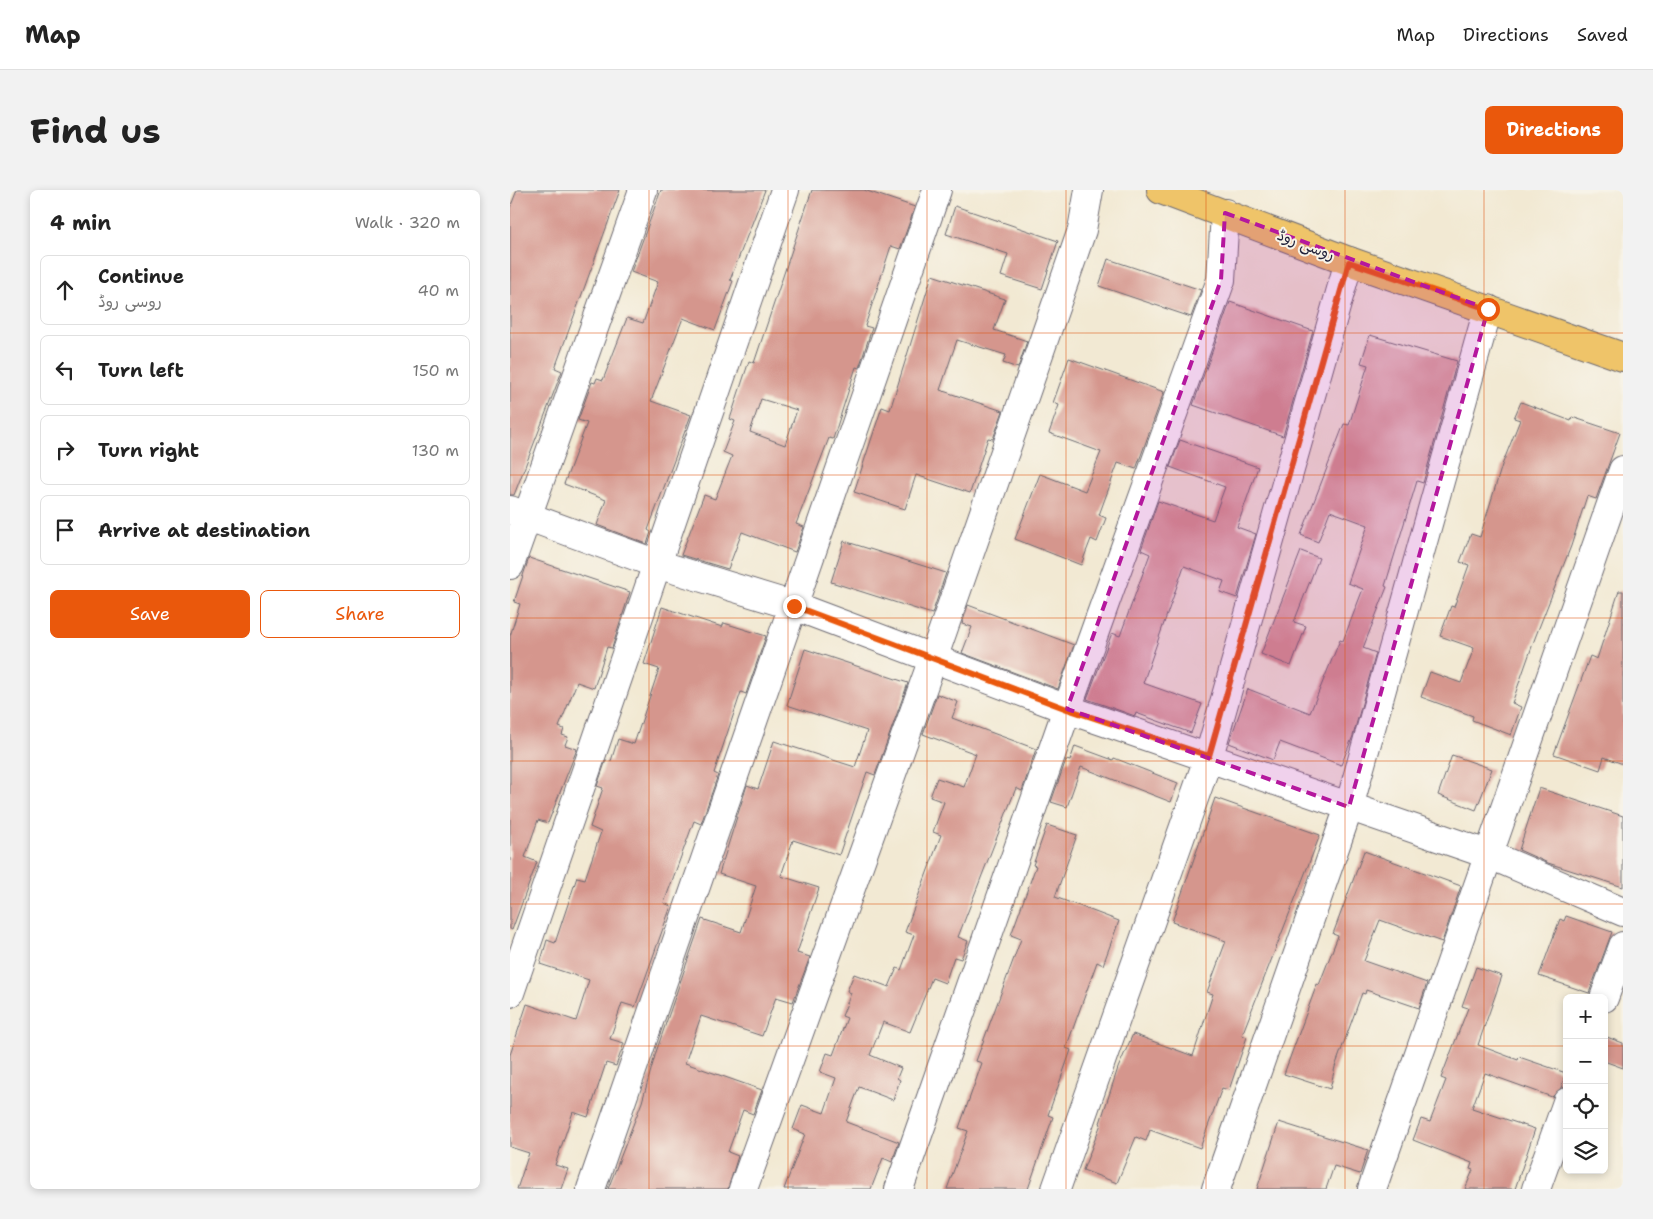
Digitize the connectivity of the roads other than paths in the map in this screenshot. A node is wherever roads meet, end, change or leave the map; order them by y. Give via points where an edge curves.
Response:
1 (644, 190) edge
2 (785, 190) edge
3 (937, 190) edge
4 (1089, 190) edge
5 (1161, 190) edge
6 (1189, 195) edge
7 (1225, 214) junction
8 (1349, 262) junction
9 (1488, 309) junction
10 (1623, 357) edge
11 (1623, 470) edge
12 (519, 513) edge
13 (657, 564) junction
14 (510, 565) edge
15 (794, 606) junction
16 (933, 659) junction
17 (1067, 709) junction
18 (1209, 756) junction
19 (1349, 807) junction
20 (1490, 855) junction
21 (1623, 912) edge
22 (1623, 946) edge
23 (510, 993) edge
24 (1605, 994) edge
25 (1563, 1113) edge
26 (591, 1189) edge
27 (743, 1189) edge
28 (899, 1189) edge
29 (1056, 1189) edge
30 (1216, 1189) edge
31 (1372, 1189) edge
32 (1536, 1189) edge

1 - 12 street
2 - 13 street
3 - 15 street
4 - 16 street via 1082,230
5 - 6 main road, روسی روڈ
6 - 7 main road, روسی روڈ
7 - 8 main road, روسی روڈ
7 - 17 street via 1221,280
8 - 9 main road, روسی روڈ
8 - 18 street
9 - 10 main road, روسی روڈ
9 - 19 street
11 - 20 street
12 - 13 street
12 - 14 street
13 - 15 street
13 - 23 street
15 - 16 street
15 - 26 street
16 - 17 street
16 - 27 street
17 - 18 street
17 - 28 street
18 - 19 street
18 - 29 street
19 - 20 street
19 - 30 street
20 - 21 street
20 - 31 street
22 - 24 street
25 - 32 street

